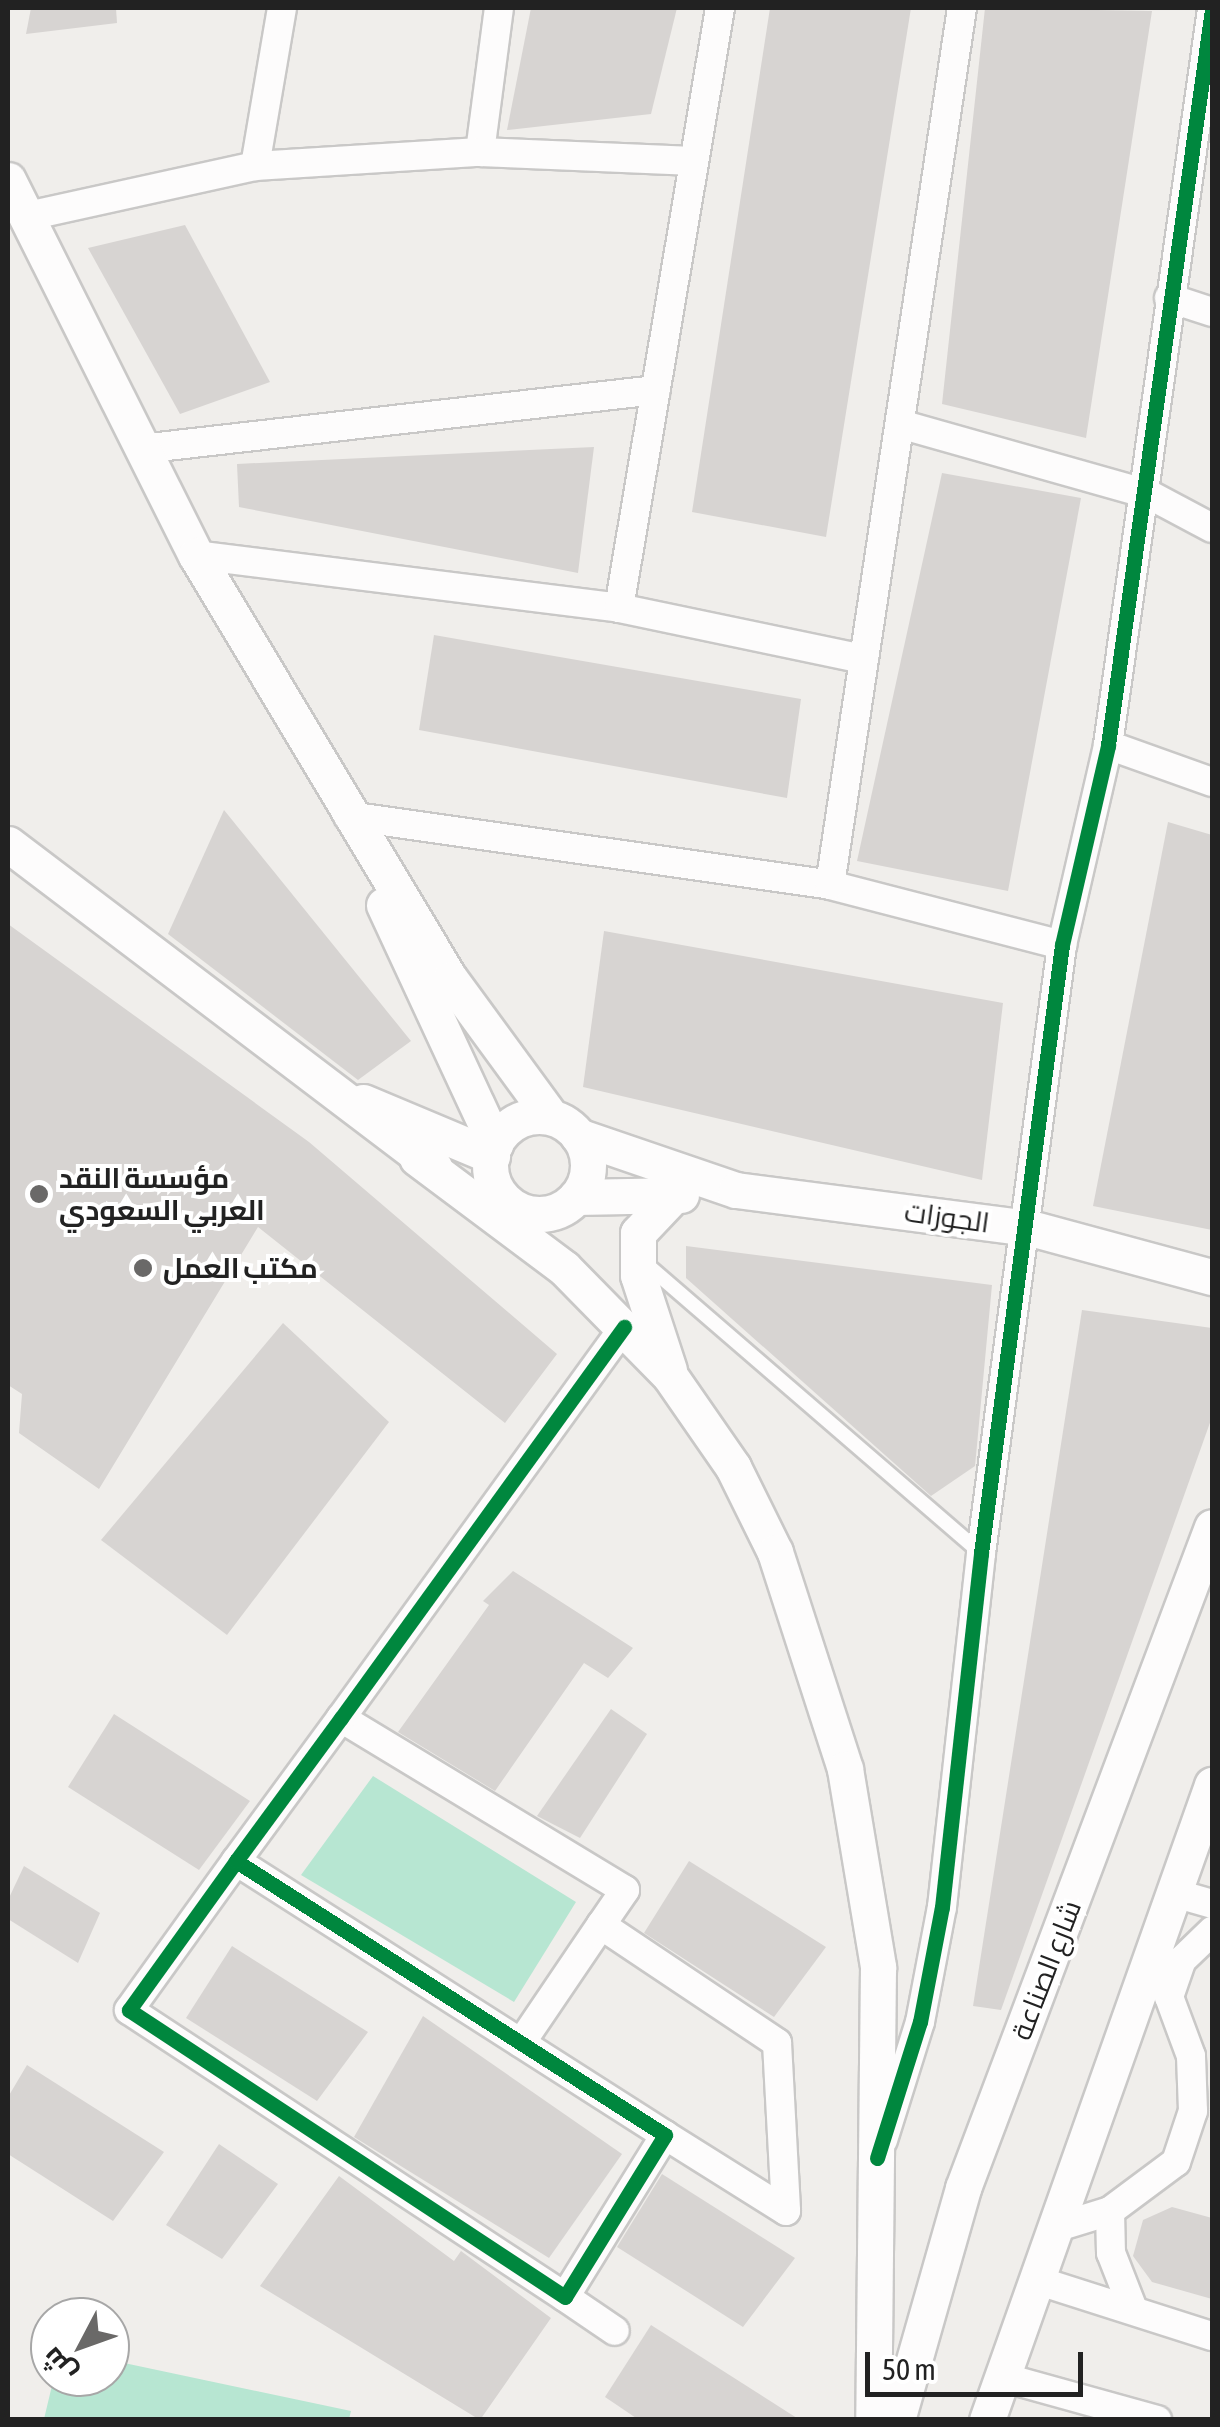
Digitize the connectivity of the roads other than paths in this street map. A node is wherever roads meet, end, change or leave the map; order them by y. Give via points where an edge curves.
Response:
1 (282, 8) edge
2 (499, 8) edge
3 (720, 8) edge
4 (962, 8) edge
5 (1212, 10) edge
6 (480, 152) junction
7 (694, 161) junction
8 (255, 166) junction
9 (8, 180) edge
10 (28, 216) junction
11 (1169, 298) junction
12 (1212, 312) edge
13 (656, 390) junction
14 (900, 424) junction
15 (142, 450) junction
16 (1148, 494) junction
17 (1212, 528) edge
18 (196, 555) junction
19 (619, 608) junction
20 (864, 659) junction
21 (1108, 745) junction
22 (1212, 782) edge
23 (348, 816) junction
24 (8, 844) edge
25 (830, 886) junction
26 (1062, 945) junction
27 (316, 1082) junction
28 (565, 1126) junction
29 (493, 1150) junction
30 (416, 1158) junction
31 (736, 1190) junction
32 (673, 1196) junction
33 (576, 1197) junction
34 (514, 1206) junction
35 (1030, 1228) junction
36 (638, 1257) junction
37 (564, 1268) junction
38 (1212, 1277) edge
39 (624, 1327) junction
40 (670, 1376) junction
41 (1212, 1527) edge
42 (982, 1553) junction
43 (341, 1718) junction
44 (1212, 1784) edge
45 (1204, 1839) edge
46 (236, 1862) junction
47 (1174, 1893) junction
48 (1212, 1904) edge
49 (601, 1925) junction
50 (1212, 1930) edge
51 (1155, 1992) junction
52 (521, 2043) junction
53 (665, 2136) junction
54 (878, 2158) junction
55 (1110, 2211) junction
56 (1055, 2228) junction
57 (1036, 2280) junction
58 (565, 2297) junction
59 (1133, 2308) junction
60 (615, 2331) dead end
61 (1212, 2336) edge
62 (1002, 2377) junction
63 (873, 2420) edge
64 (897, 2420) edge
65 (987, 2420) edge
66 (1157, 2420) edge

1 - 8 street
2 - 6 street
3 - 7 street
4 - 14 street
5 - 11 street
6 - 7 street
6 - 8 street
7 - 13 street
8 - 10 street
9 - 10 street
10 - 15 street
11 - 12 street
11 - 16 street
13 - 15 street
13 - 19 street
14 - 16 street
14 - 20 street
15 - 18 street
16 - 17 street
16 - 21 street
18 - 19 street
18 - 23 street
19 - 20 street
20 - 25 street
21 - 22 street
21 - 26 street
23 - 25 street
23 - 28 street via 450,979
23 - 29 street
24 - 27 street
25 - 26 street
26 - 35 street
27 - 29 street
27 - 30 street
28 - 29 street via 518,1120
28 - 31 street
28 - 33 street via 588,1168
29 - 34 street via 491,1176
30 - 34 street
30 - 37 street
31 - 32 street
31 - 35 street, الجوزات
32 - 33 street
32 - 36 street via 638,1233
33 - 34 street via 550,1213
34 - 37 street
35 - 38 street, الجوزات
35 - 42 street
36 - 40 street
36 - 42 lane
37 - 39 street
39 - 40 street
39 - 43 street
40 - 54 street via 760,1512 845,1769 878,1967
41 - 64 street, شارع الصناعة via 964,2188
42 - 54 street via 942,1907 920,2022
43 - 46 street
43 - 49 street via 625,1890
44 - 45 street
45 - 47 street
46 - 52 street
46 - 58 street via 128,2010
47 - 48 street
47 - 51 street
49 - 52 street
49 - 53 street via 777,2043 786,2211
50 - 51 street
51 - 55 street via 1192,2056 1194,2111 1176,2162
51 - 56 street
52 - 53 street
53 - 58 street
54 - 63 street
55 - 56 street
55 - 59 street via 1112,2253
56 - 57 street
57 - 59 street
57 - 62 street
58 - 60 street
59 - 61 street
62 - 65 street
62 - 66 street

